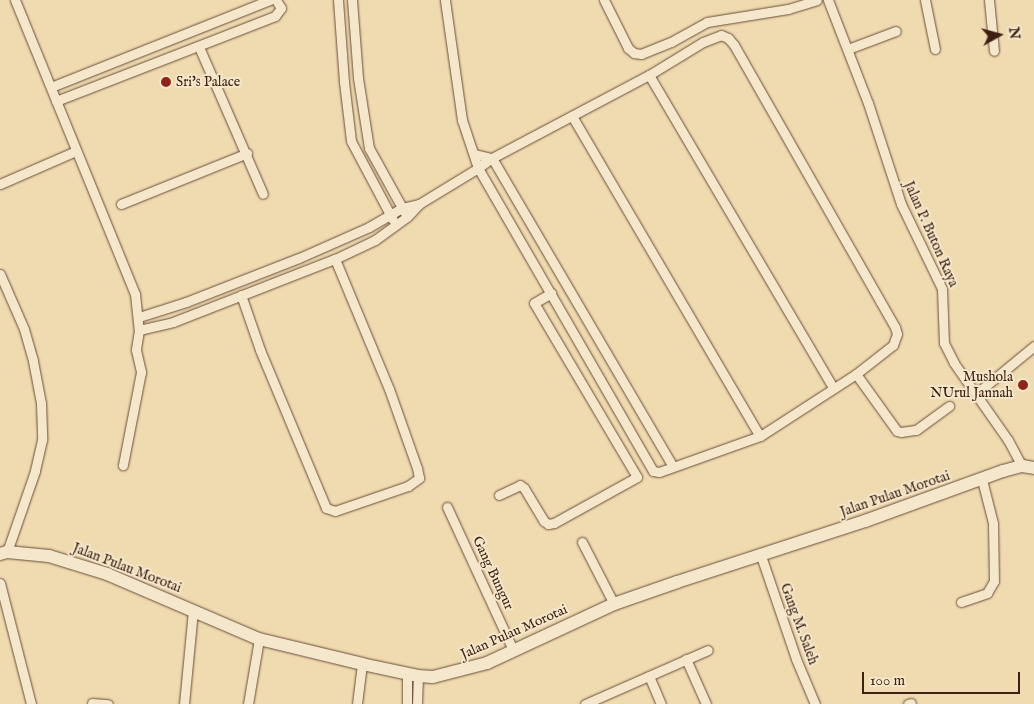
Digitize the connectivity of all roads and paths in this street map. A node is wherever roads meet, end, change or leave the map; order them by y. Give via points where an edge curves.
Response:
1 (15, 0) edge
2 (270, 0) edge
3 (276, 0) edge
4 (338, 0) edge
5 (352, 0) edge
6 (445, 0) edge
7 (604, 0) edge
8 (817, 0) edge
9 (828, 0) edge
10 (925, 0) edge
11 (989, 0) edge
12 (896, 31) dead end
13 (199, 47) junction
14 (848, 49) junction
15 (935, 49) dead end
16 (994, 50) dead end
17 (649, 75) junction
18 (50, 87) junction
19 (56, 101) junction
20 (572, 116) junction
21 (76, 151) junction
22 (247, 153) junction
23 (474, 154) junction
24 (492, 158) junction
25 (478, 168) junction
26 (0, 184) edge
27 (263, 194) dead end
28 (121, 204) dead end
29 (420, 204) junction
30 (402, 208) junction
31 (391, 215) junction
32 (407, 218) junction
33 (395, 225) junction
34 (335, 259) junction
35 (0, 274) edge
36 (551, 293) junction
37 (241, 295) junction
38 (139, 317) junction
39 (139, 330) junction
40 (1034, 346) edge
41 (856, 374) junction
42 (833, 387) junction
43 (977, 393) junction
44 (949, 406) dead end
45 (760, 436) junction
46 (123, 465) dead end
47 (673, 466) junction
48 (1028, 467) edge
49 (653, 471) junction
50 (637, 477) junction
51 (982, 480) junction
52 (499, 495) dead end
53 (447, 507) dead end
54 (582, 542) dead end
55 (3, 553) edge
56 (760, 553) junction
57 (0, 583) edge
58 (961, 602) dead end
59 (614, 604) junction
60 (193, 610) junction
61 (259, 639) junction
62 (513, 650) junction
63 (708, 650) dead end
64 (686, 659) junction
65 (362, 664) junction
66 (413, 675) junction
67 (649, 676) junction
68 (608, 694) junction
69 (92, 703) edge
70 (31, 704) edge
71 (108, 704) edge
72 (184, 704) edge
73 (248, 704) edge
74 (358, 704) edge
75 (408, 704) edge
76 (417, 704) edge
77 (586, 704) edge
78 (612, 704) edge
79 (662, 704) edge
80 (706, 704) edge
81 (815, 704) edge

1 - 18 street
2 - 18 street
3 - 13 street via 280,8 275,16
4 - 31 street via 351,141
5 - 30 street via 358,78 369,148
6 - 23 street via 462,120
7 - 8 street via 628,48 638,54 671,42 706,22 788,9
9 - 14 street, Jalan P. Buton Raya
10 - 15 street
11 - 16 street
12 - 14 street
13 - 19 street
13 - 22 street
14 - 43 street, Jalan P. Buton Raya via 901,204 942,289 944,343 954,363
17 - 20 street
17 - 41 street via 712,38 721,35 734,45 896,327 893,345
17 - 42 street
18 - 19 street
19 - 21 street
20 - 24 street
20 - 45 street
21 - 26 street
21 - 38 street via 135,294
22 - 27 street
22 - 28 street
23 - 24 street
23 - 25 street
24 - 25 street
24 - 47 street
25 - 29 street
25 - 36 street
29 - 30 street
29 - 32 street
30 - 31 street
30 - 32 street
31 - 33 street
31 - 38 street via 299,258
32 - 33 street
33 - 34 street via 375,240
34 - 37 street
34 - 37 street via 417,468 419,478 408,486 335,511 326,508 260,350
35 - 55 street via 24,329 33,361 41,403 42,440 35,471
36 - 49 street
36 - 50 street via 534,303
37 - 39 street via 173,322
38 - 39 street
39 - 46 street via 136,350 141,372
40 - 43 street
41 - 42 street
41 - 44 street via 901,432 916,430
42 - 45 street
43 - 48 street, Jalan P. Buton Raya
45 - 47 street
47 - 49 street
48 - 51 street, Jalan Pulau Morotai via 1003,471
49 - 50 street
50 - 52 street via 554,524 544,521 520,485
51 - 56 street, Jalan Pulau Morotai
51 - 58 street via 993,523 994,581 986,593
53 - 62 street, Gang Bungur
54 - 59 street
55 - 60 street, Jalan Pulau Morotai via 49,556 106,574
56 - 59 street, Jalan Pulau Morotai
56 - 81 street, Gang M. Saleh
57 - 70 street
59 - 62 street, Jalan Pulau Morotai
60 - 61 street, Jalan Pulau Morotai
60 - 72 street
61 - 65 street, Jalan Pulau Morotai
61 - 73 street
62 - 66 street, Jalan Pulau Morotai via 460,672 434,677
63 - 64 street
64 - 67 street
64 - 80 street
65 - 66 street, Jalan Pulau Morotai
65 - 74 street
66 - 75 street
66 - 76 street
67 - 68 street
67 - 79 street
68 - 77 street
68 - 78 street
69 - 71 street

